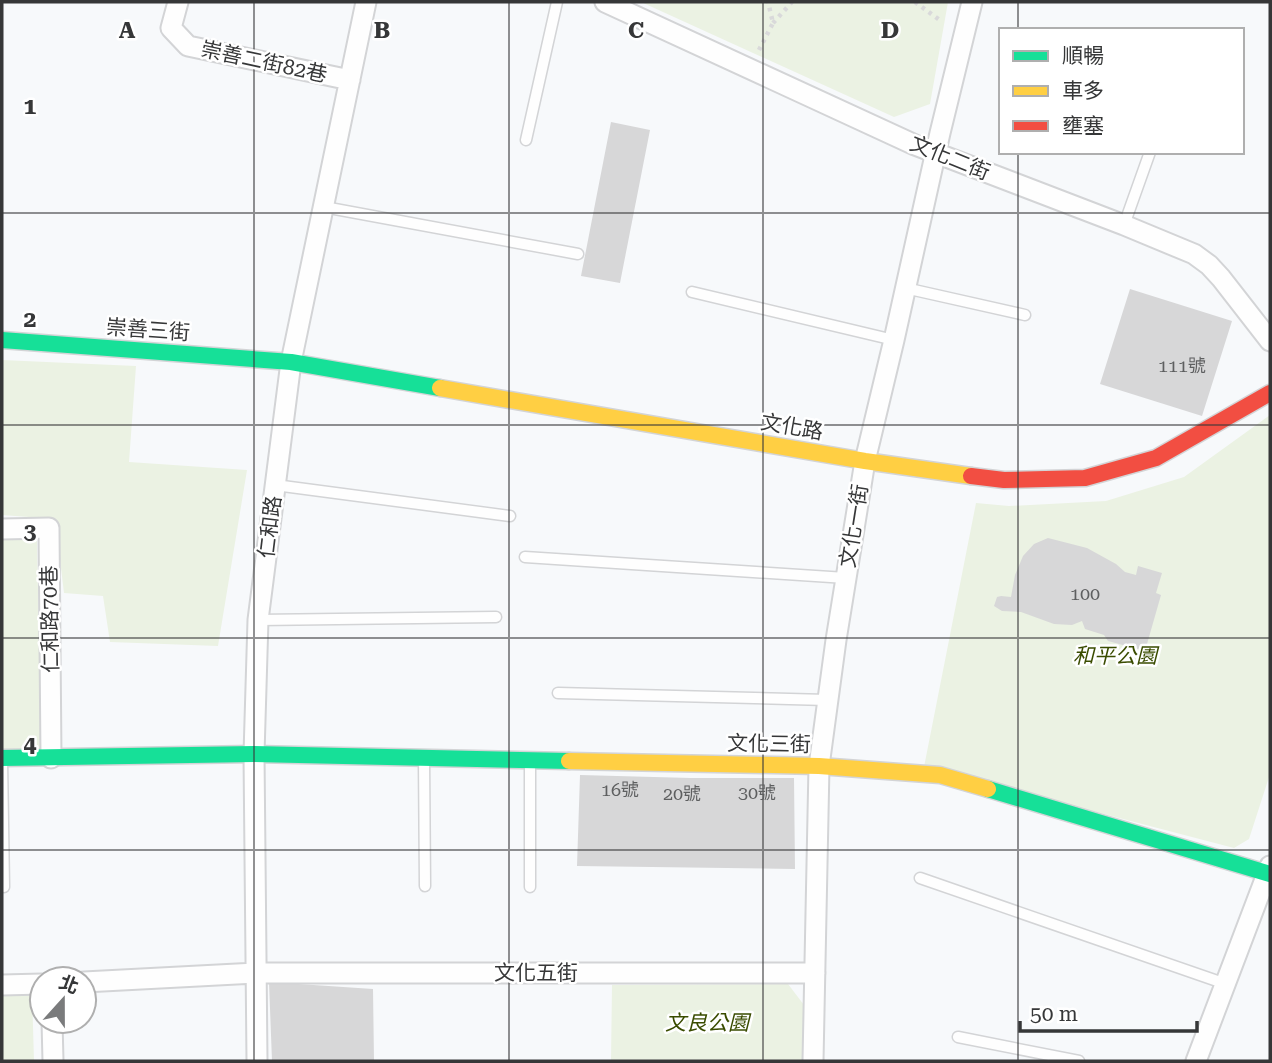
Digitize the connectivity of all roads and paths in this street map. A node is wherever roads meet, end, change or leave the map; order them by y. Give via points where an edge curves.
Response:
1 (178, 2) edge
2 (366, 2) edge
3 (556, 2) edge
4 (768, 2) edge
5 (792, 2) edge
6 (915, 2) edge
7 (972, 2) edge
8 (611, 3) edge
9 (941, 21) dead end
10 (773, 23) junction
11 (759, 50) dead end
12 (350, 80) junction
13 (526, 140) dead end
14 (936, 153) junction
15 (1149, 154) edge
16 (324, 207) junction
17 (1124, 225) junction
18 (578, 254) dead end
19 (905, 288) junction
20 (692, 292) dead end
21 (1025, 316) dead end
22 (2, 340) edge
23 (894, 340) junction
24 (1270, 341) edge
25 (291, 362) junction
26 (1270, 393) edge
27 (865, 461) junction
28 (275, 485) junction
29 (510, 516) dead end
30 (2, 529) edge
31 (524, 557) dead end
32 (846, 578) junction
33 (496, 617) dead end
34 (258, 620) junction
35 (558, 693) dead end
36 (827, 700) junction
37 (254, 754) junction
38 (2, 758) edge
39 (51, 758) junction
40 (424, 759) junction
41 (530, 759) junction
42 (819, 766) junction
43 (1270, 871) edge
44 (920, 878) dead end
45 (425, 886) dead end
46 (4, 887) dead end
47 (530, 887) dead end
48 (256, 972) junction
49 (815, 973) junction
50 (98, 981) edge
51 (28, 984) edge
52 (1226, 984) junction
53 (2, 985) edge
54 (52, 1035) edge
55 (958, 1037) dead end
56 (53, 1061) edge
57 (257, 1061) edge
58 (813, 1061) edge
59 (1079, 1061) edge
60 (1196, 1061) edge

1 - 12 street, 崇善二街82巷 via 171,28 188,46
2 - 12 street, 仁和路
3 - 13 lane
4 - 10 path
5 - 10 path
6 - 9 path
7 - 14 street, 文化一街
8 - 14 street, 文化二街
10 - 11 path
12 - 16 street, 仁和路
14 - 17 street, 文化二街
14 - 19 street, 文化一街
15 - 17 lane
16 - 18 lane
16 - 25 street, 仁和路
17 - 24 street, 文化二街 via 1194,254 1209,265
19 - 21 lane
19 - 23 street, 文化一街
20 - 23 lane
22 - 25 street, 崇善三街
23 - 27 street, 文化一街
25 - 27 street, 文化路
25 - 28 street, 仁和路
26 - 27 street, 文化路 via 1156,458 1085,478 1004,480
27 - 32 street, 文化一街
28 - 29 lane
28 - 34 street, 仁和路
30 - 39 street, 仁和路70巷 via 49,528
31 - 32 lane
32 - 36 street, 文化一街
33 - 34 lane
34 - 37 street, 仁和路
35 - 36 lane
36 - 42 street, 文化一街
37 - 39 street
37 - 40 street, 文化三街
37 - 48 street, 仁和路
38 - 39 street
38 - 46 lane
40 - 41 street, 文化三街
40 - 45 lane
41 - 42 street, 文化三街
41 - 47 lane
42 - 43 street, 文化三街 via 940,775
42 - 49 street, 文化一街
43 - 52 street
44 - 52 lane
48 - 49 street, 文化五街
48 - 50 street, 文化五街
48 - 57 street, 仁和路
49 - 58 street, 文化一街
51 - 53 street
52 - 60 street
54 - 56 street
55 - 59 lane

